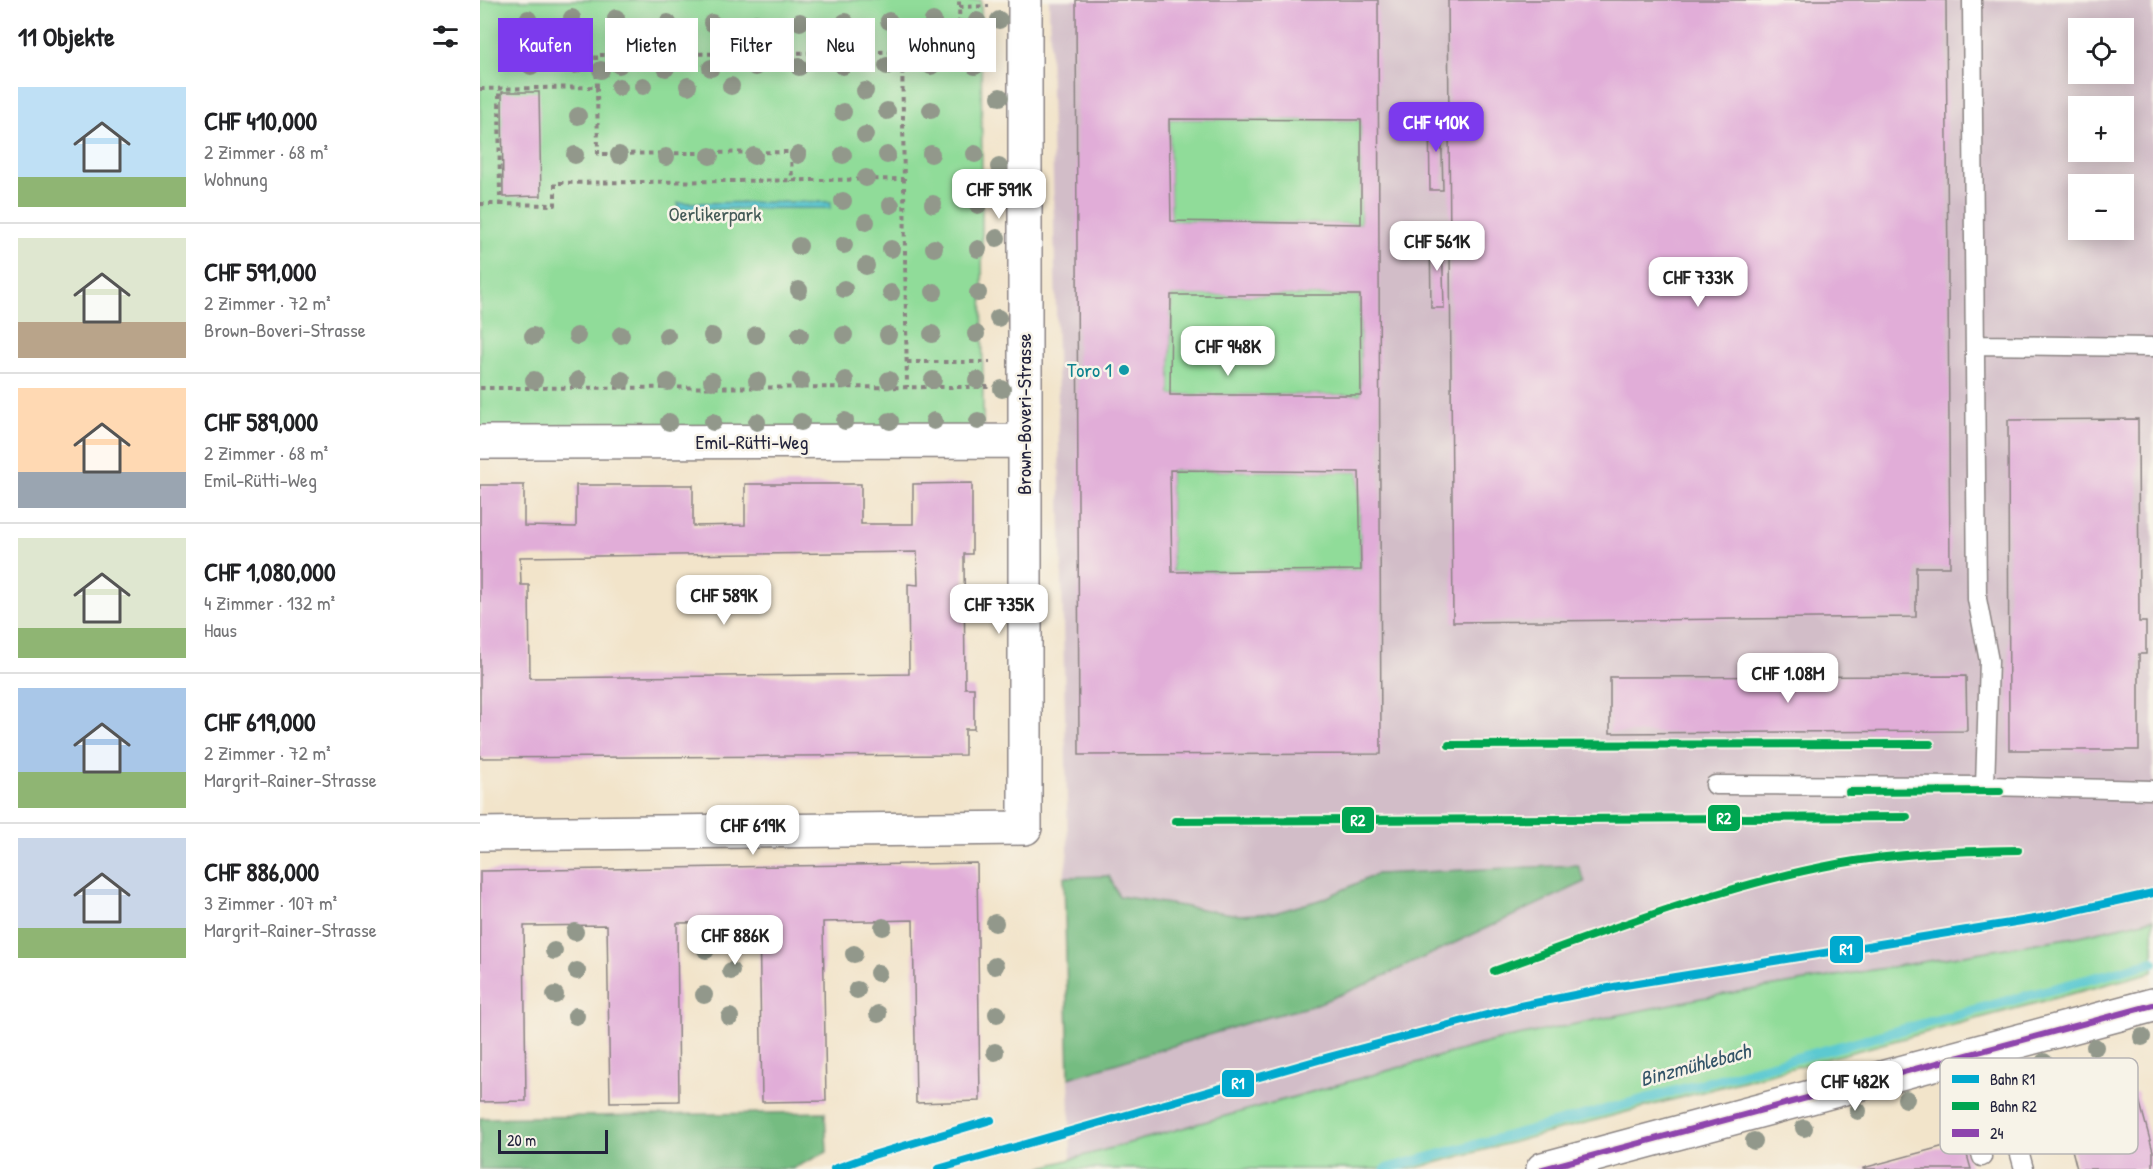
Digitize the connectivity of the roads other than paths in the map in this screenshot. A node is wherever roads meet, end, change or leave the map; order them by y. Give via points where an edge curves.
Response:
1 (1025, 0) edge
2 (1972, 0) edge
3 (1975, 345) junction
4 (2153, 347) edge
5 (1024, 441) junction
6 (480, 442) edge
7 (1715, 785) dead end
8 (1985, 786) junction
9 (2153, 790) edge
10 (480, 834) edge
11 (2153, 1005) edge
12 (1991, 1049) junction
13 (1960, 1058) edge
14 (1993, 1058) edge
15 (1940, 1063) edge
16 (1981, 1154) edge
17 (2020, 1154) edge
18 (1982, 1157) dead end
19 (1543, 1169) edge
20 (2024, 1169) edge

1 - 5 street, Brown-Boveri-Strasse
2 - 3 lane
3 - 4 lane
3 - 8 lane via 1977,599 1989,661
5 - 6 street, Emil-Rütti-Weg
5 - 10 street, Brown-Boveri-Strasse via 1025,828
7 - 8 lane
8 - 9 lane
11 - 12 street
12 - 13 street
12 - 14 lane
15 - 19 street
16 - 18 lane
17 - 20 lane

